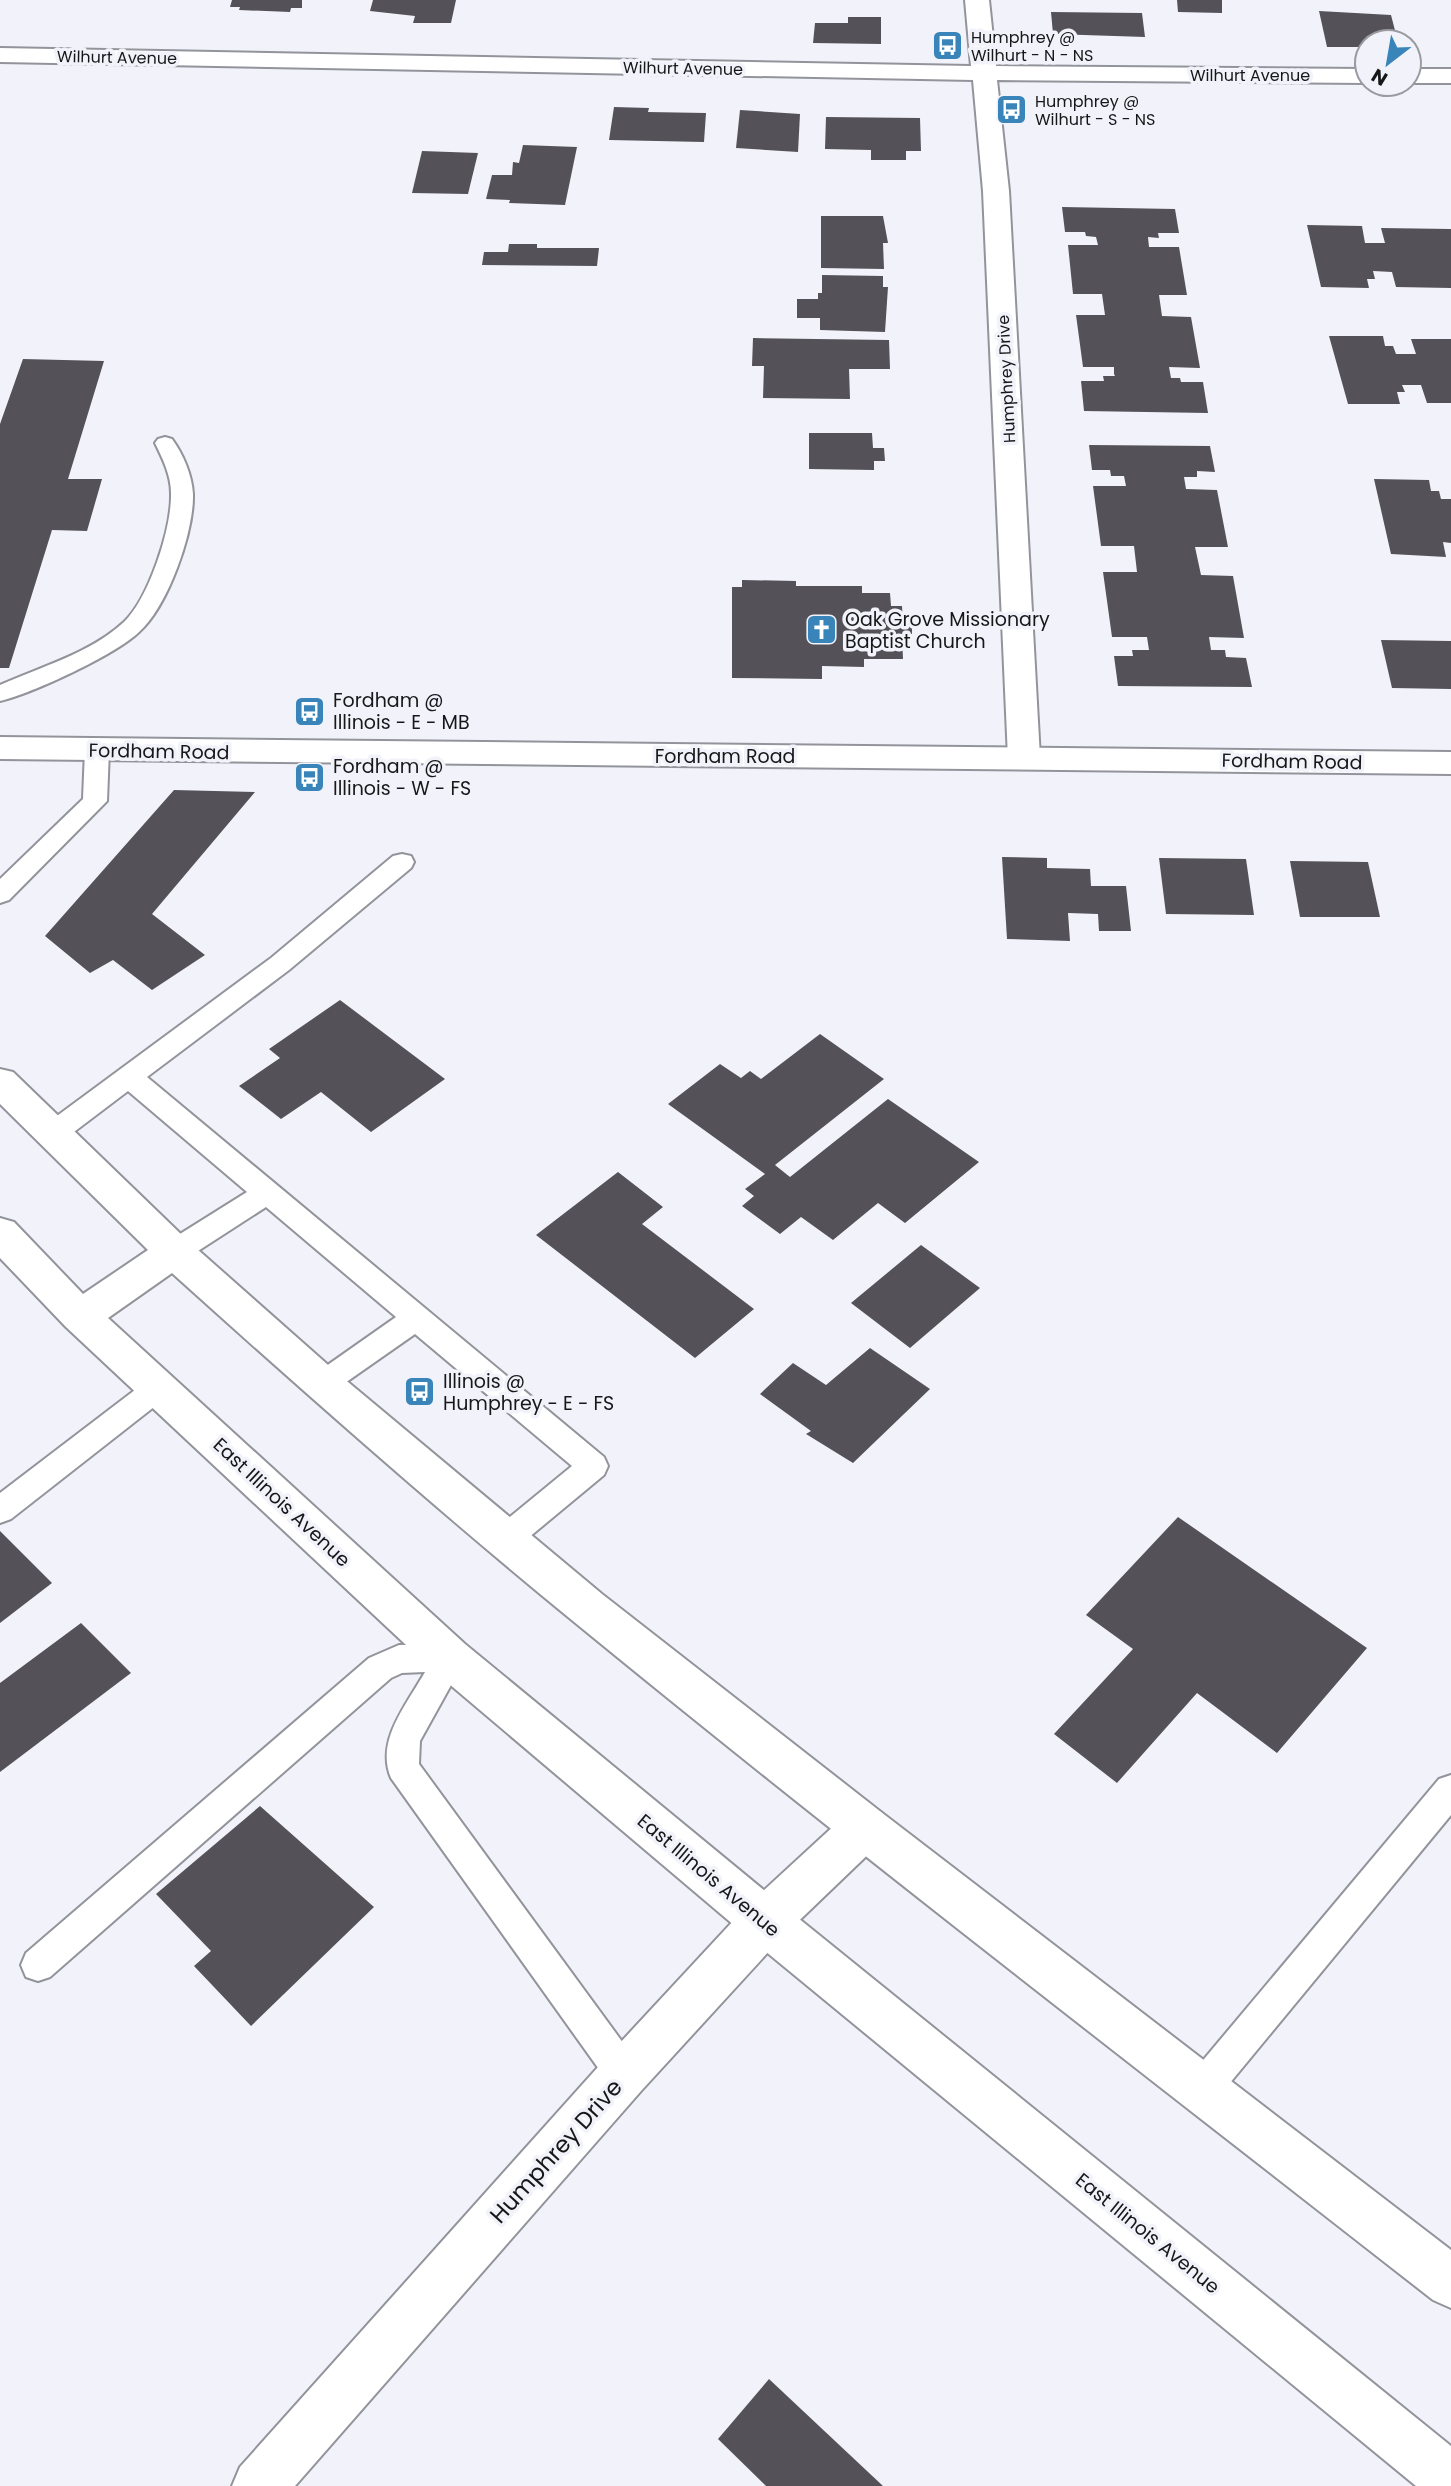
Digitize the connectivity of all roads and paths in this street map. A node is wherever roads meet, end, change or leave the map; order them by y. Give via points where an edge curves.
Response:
1 (977, 0) edge
2 (0, 55) edge
3 (983, 73) junction
4 (1353, 76) edge
5 (1423, 76) edge
6 (1451, 76) edge
7 (165, 443) dead end
8 (0, 694) edge
9 (0, 748) edge
10 (97, 750) junction
11 (1024, 758) junction
12 (1451, 763) edge
13 (402, 862) dead end
14 (0, 894) edge
15 (129, 1077) junction
16 (0, 1082) edge
17 (52, 1134) junction
18 (267, 1193) junction
19 (0, 1233) edge
20 (174, 1252) junction
21 (80, 1316) junction
22 (416, 1318) junction
23 (322, 1384) junction
24 (158, 1388) junction
25 (0, 1510) edge
26 (505, 1539) junction
27 (450, 1658) junction
28 (1451, 1790) edge
29 (865, 1827) junction
30 (765, 1921) junction
31 (38, 1965) dead end
32 (624, 2074) junction
33 (1202, 2089) junction
34 (1451, 2282) edge
35 (1451, 2480) edge
36 (259, 2486) edge

1 - 3 street, Humphrey Drive
2 - 3 street, Wilhurt Avenue
3 - 4 street, Wilhurt Avenue
3 - 11 street, Humphrey Drive via 996,191
5 - 6 street
7 - 8 lane via 176,463 182,493 180,516 159,586 133,626 103,646
9 - 10 street, Fordham Road
10 - 11 street, Fordham Road
10 - 14 lane via 95,801
11 - 12 street, Fordham Road
13 - 15 lane via 269,972
15 - 17 lane
15 - 18 lane
16 - 17 street
17 - 20 street
18 - 20 lane
18 - 22 lane
19 - 21 street, East Illinois Avenue
20 - 21 street
20 - 23 street
21 - 24 street, East Illinois Avenue
22 - 23 lane
22 - 26 lane via 593,1466
23 - 26 street
24 - 25 lane
24 - 27 street, East Illinois Avenue
26 - 29 street
27 - 30 street, East Illinois Avenue
27 - 31 lane via 399,1659 380,1668
27 - 32 lane via 404,1739 403,1768
28 - 33 lane
29 - 30 street, Humphrey Drive
29 - 33 street
30 - 32 street, Humphrey Drive
30 - 35 street, East Illinois Avenue
32 - 36 street, Humphrey Drive
33 - 34 street

